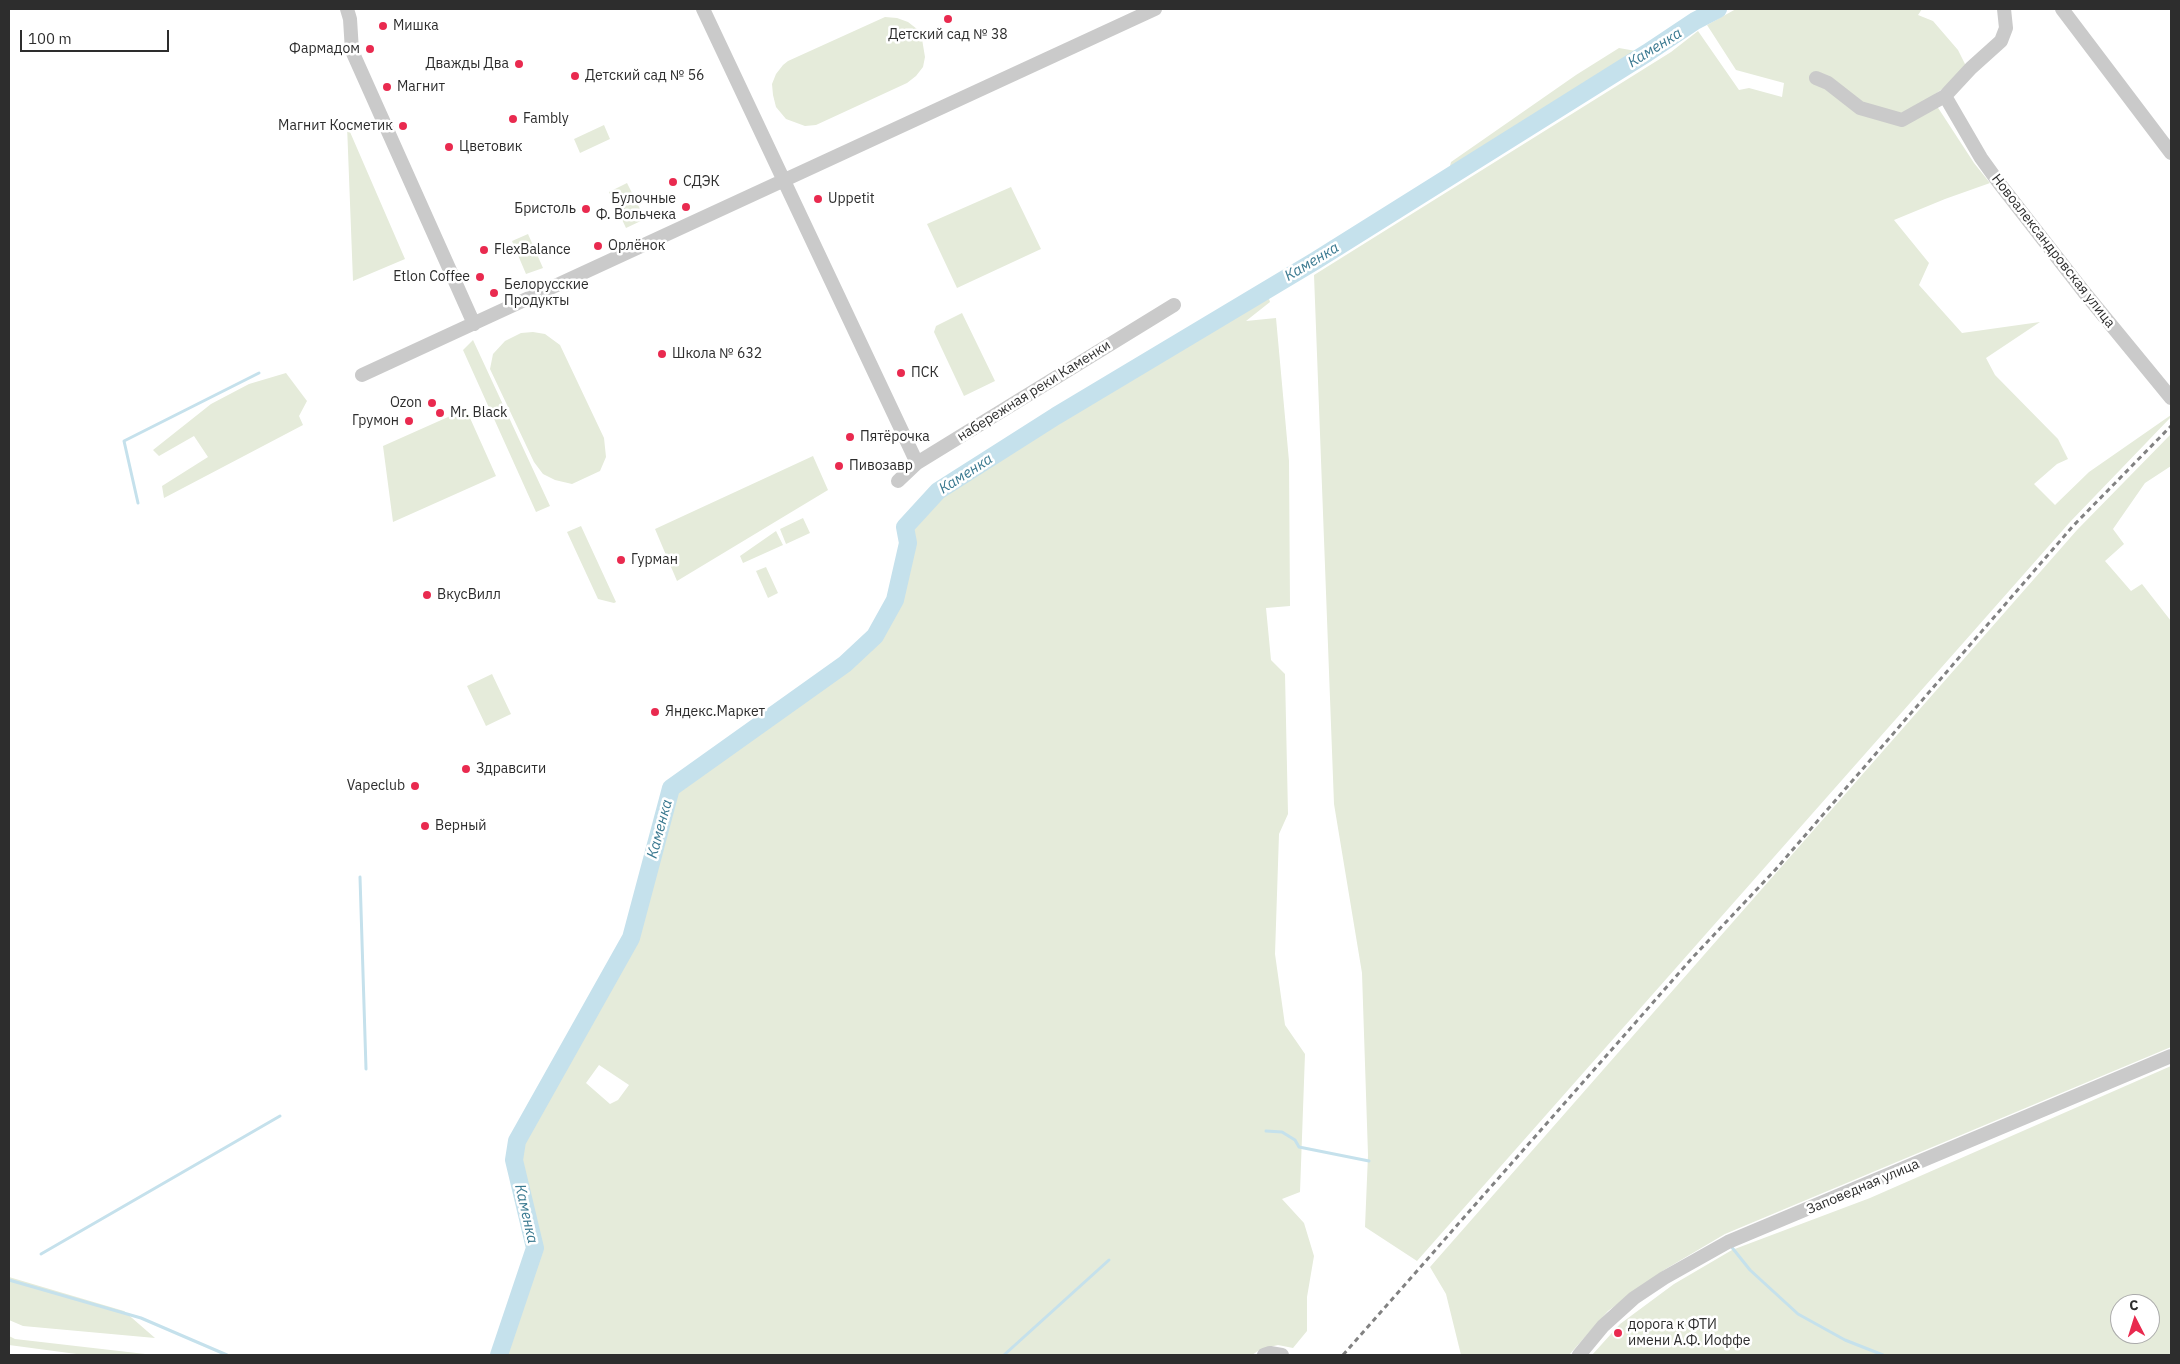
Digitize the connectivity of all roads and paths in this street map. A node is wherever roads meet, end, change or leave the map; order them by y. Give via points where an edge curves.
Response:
1 (347, 9) edge
2 (703, 9) edge
3 (1156, 9) edge
4 (2004, 9) edge
5 (2062, 9) edge
6 (1816, 78) dead end
7 (1945, 96) junction
8 (2171, 153) edge
9 (783, 180) junction
10 (1174, 305) dead end
11 (474, 324) junction
12 (362, 375) dead end
13 (2171, 398) edge
14 (916, 463) junction
15 (898, 481) dead end
16 (2171, 1056) edge
17 (1264, 1355) edge
18 (1282, 1355) edge
19 (1579, 1355) edge

1 - 11 street via 352,51
2 - 9 street
3 - 9 street
4 - 7 street via 2006,28 2001,41
5 - 8 street
6 - 7 street via 1828,83 1860,108 1902,120
7 - 13 street, Новоалександровская улица via 1999,183
9 - 11 street
9 - 14 street
10 - 14 street, набережная реки Каменки
11 - 12 street
14 - 15 street, набережная реки Каменки
16 - 19 street, Заповедная улица via 1728,1242 1634,1298 1603,1326
17 - 18 street

